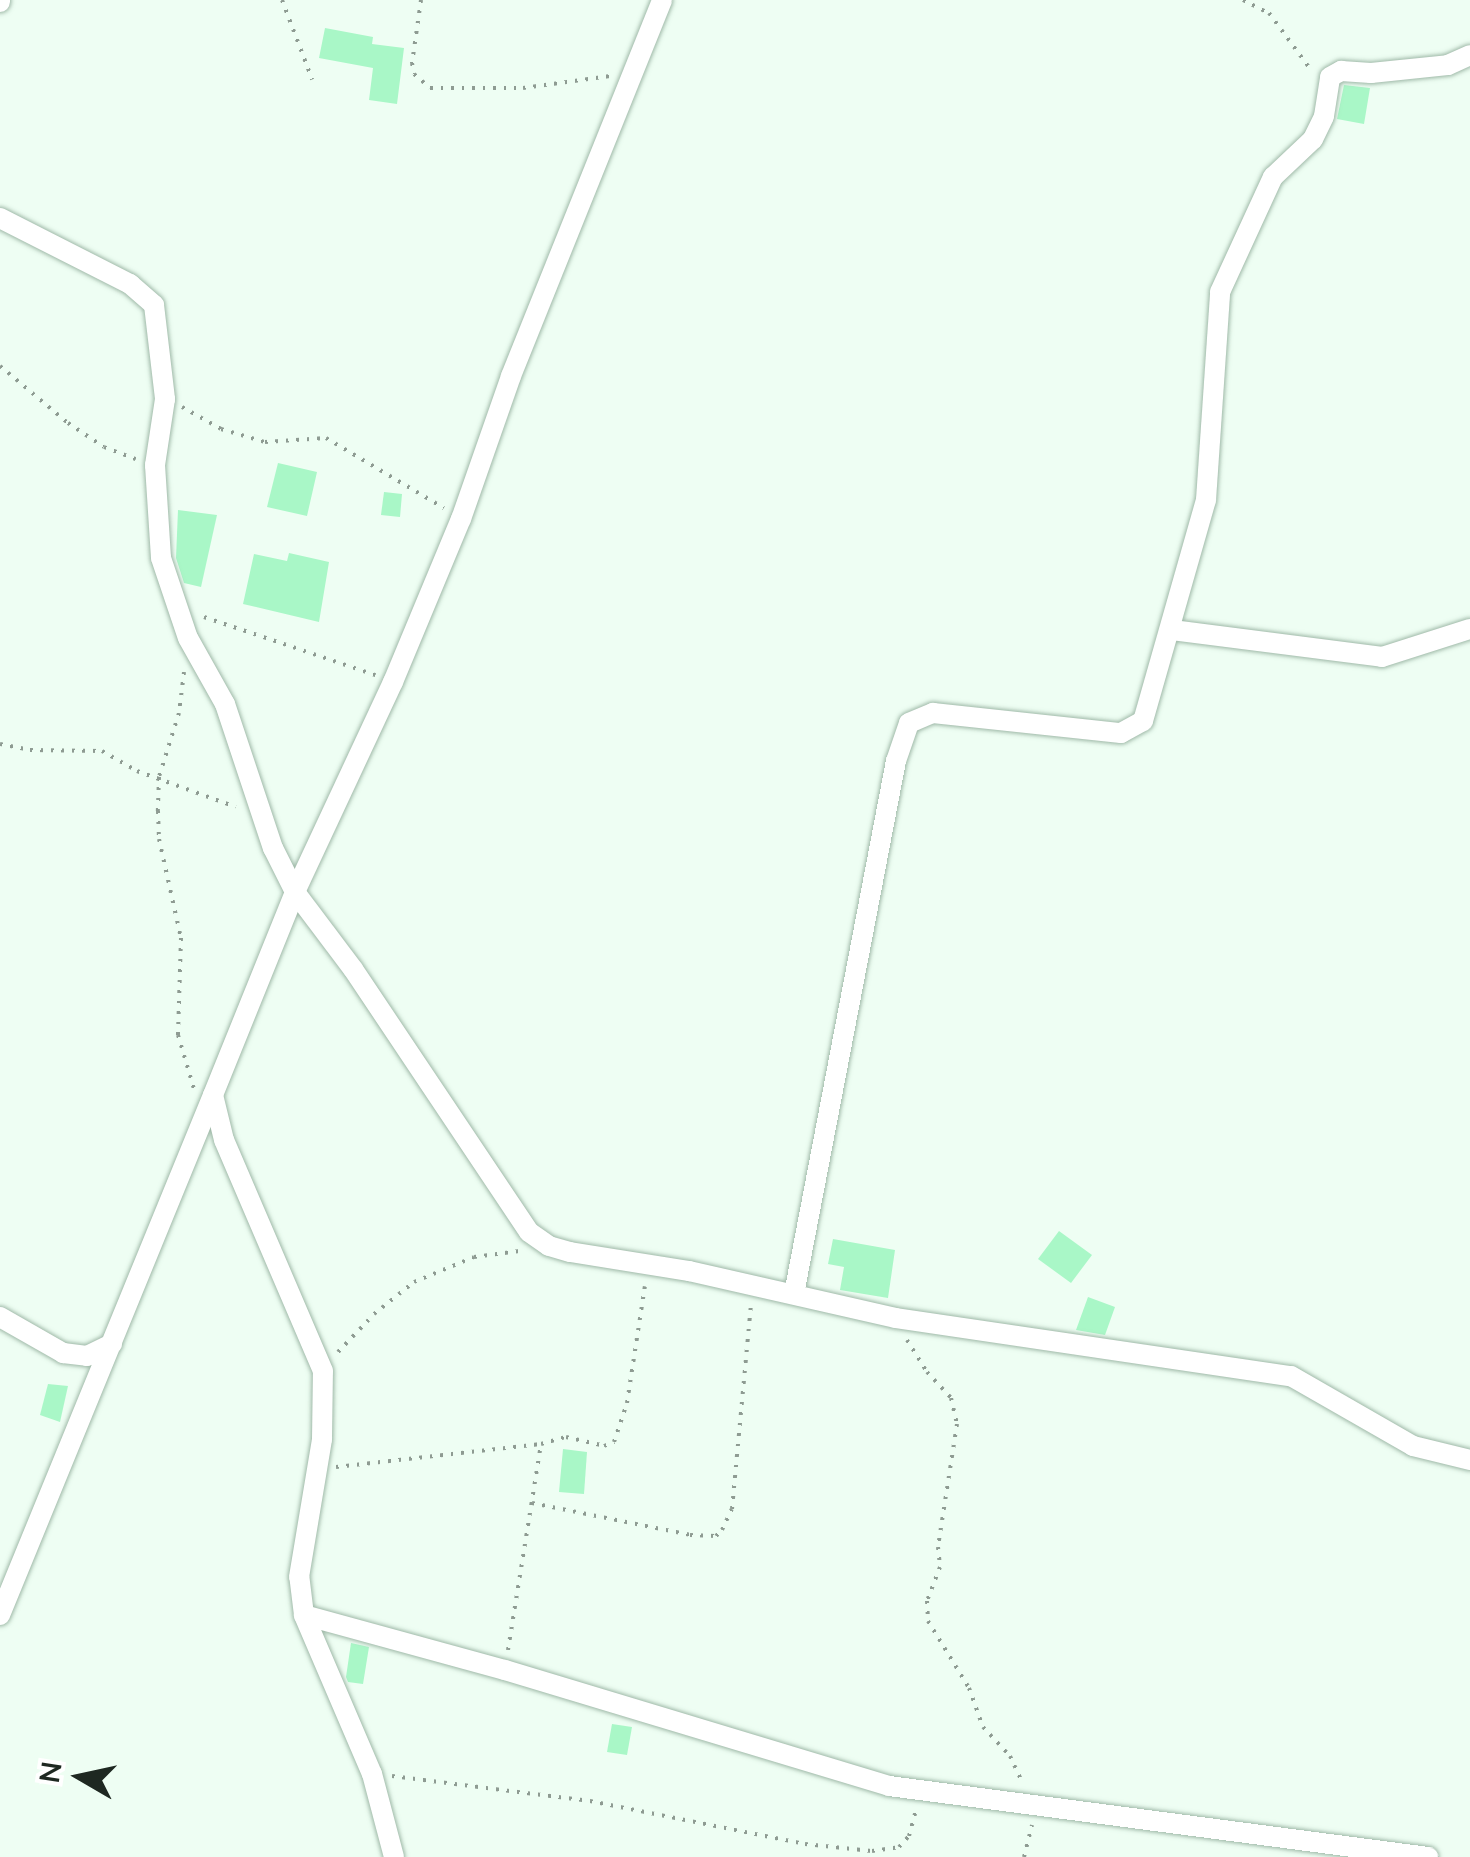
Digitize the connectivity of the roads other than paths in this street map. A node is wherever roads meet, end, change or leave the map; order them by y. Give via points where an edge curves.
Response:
1 (662, 0) edge
2 (1470, 55) edge
3 (0, 218) edge
4 (1470, 628) edge
5 (1172, 630) junction
6 (294, 892) junction
7 (213, 1095) junction
8 (794, 1294) junction
9 (0, 1318) edge
10 (112, 1344) junction
11 (1470, 1460) edge
12 (0, 1615) edge
13 (304, 1615) junction
14 (394, 1857) edge
15 (1428, 1857) edge

1 - 6 street via 461,519
2 - 5 street via 1448,65 1330,77 1319,128 1273,177 1220,292 1206,500
3 - 6 street via 144,293 158,320 165,399 155,465 159,546 176,609 225,704
4 - 5 street via 1382,656
5 - 8 street via 1143,721 1134,729 1102,733 934,713 910,723 892,780
6 - 7 street
6 - 8 street via 353,969 520,1221 549,1246
7 - 10 street
7 - 13 street via 224,1140 323,1371 325,1407 299,1577
8 - 11 street via 896,1318 1291,1376 1413,1446
9 - 10 street via 62,1353 88,1356
10 - 12 street
13 - 14 street via 372,1774
13 - 15 street via 888,1786

